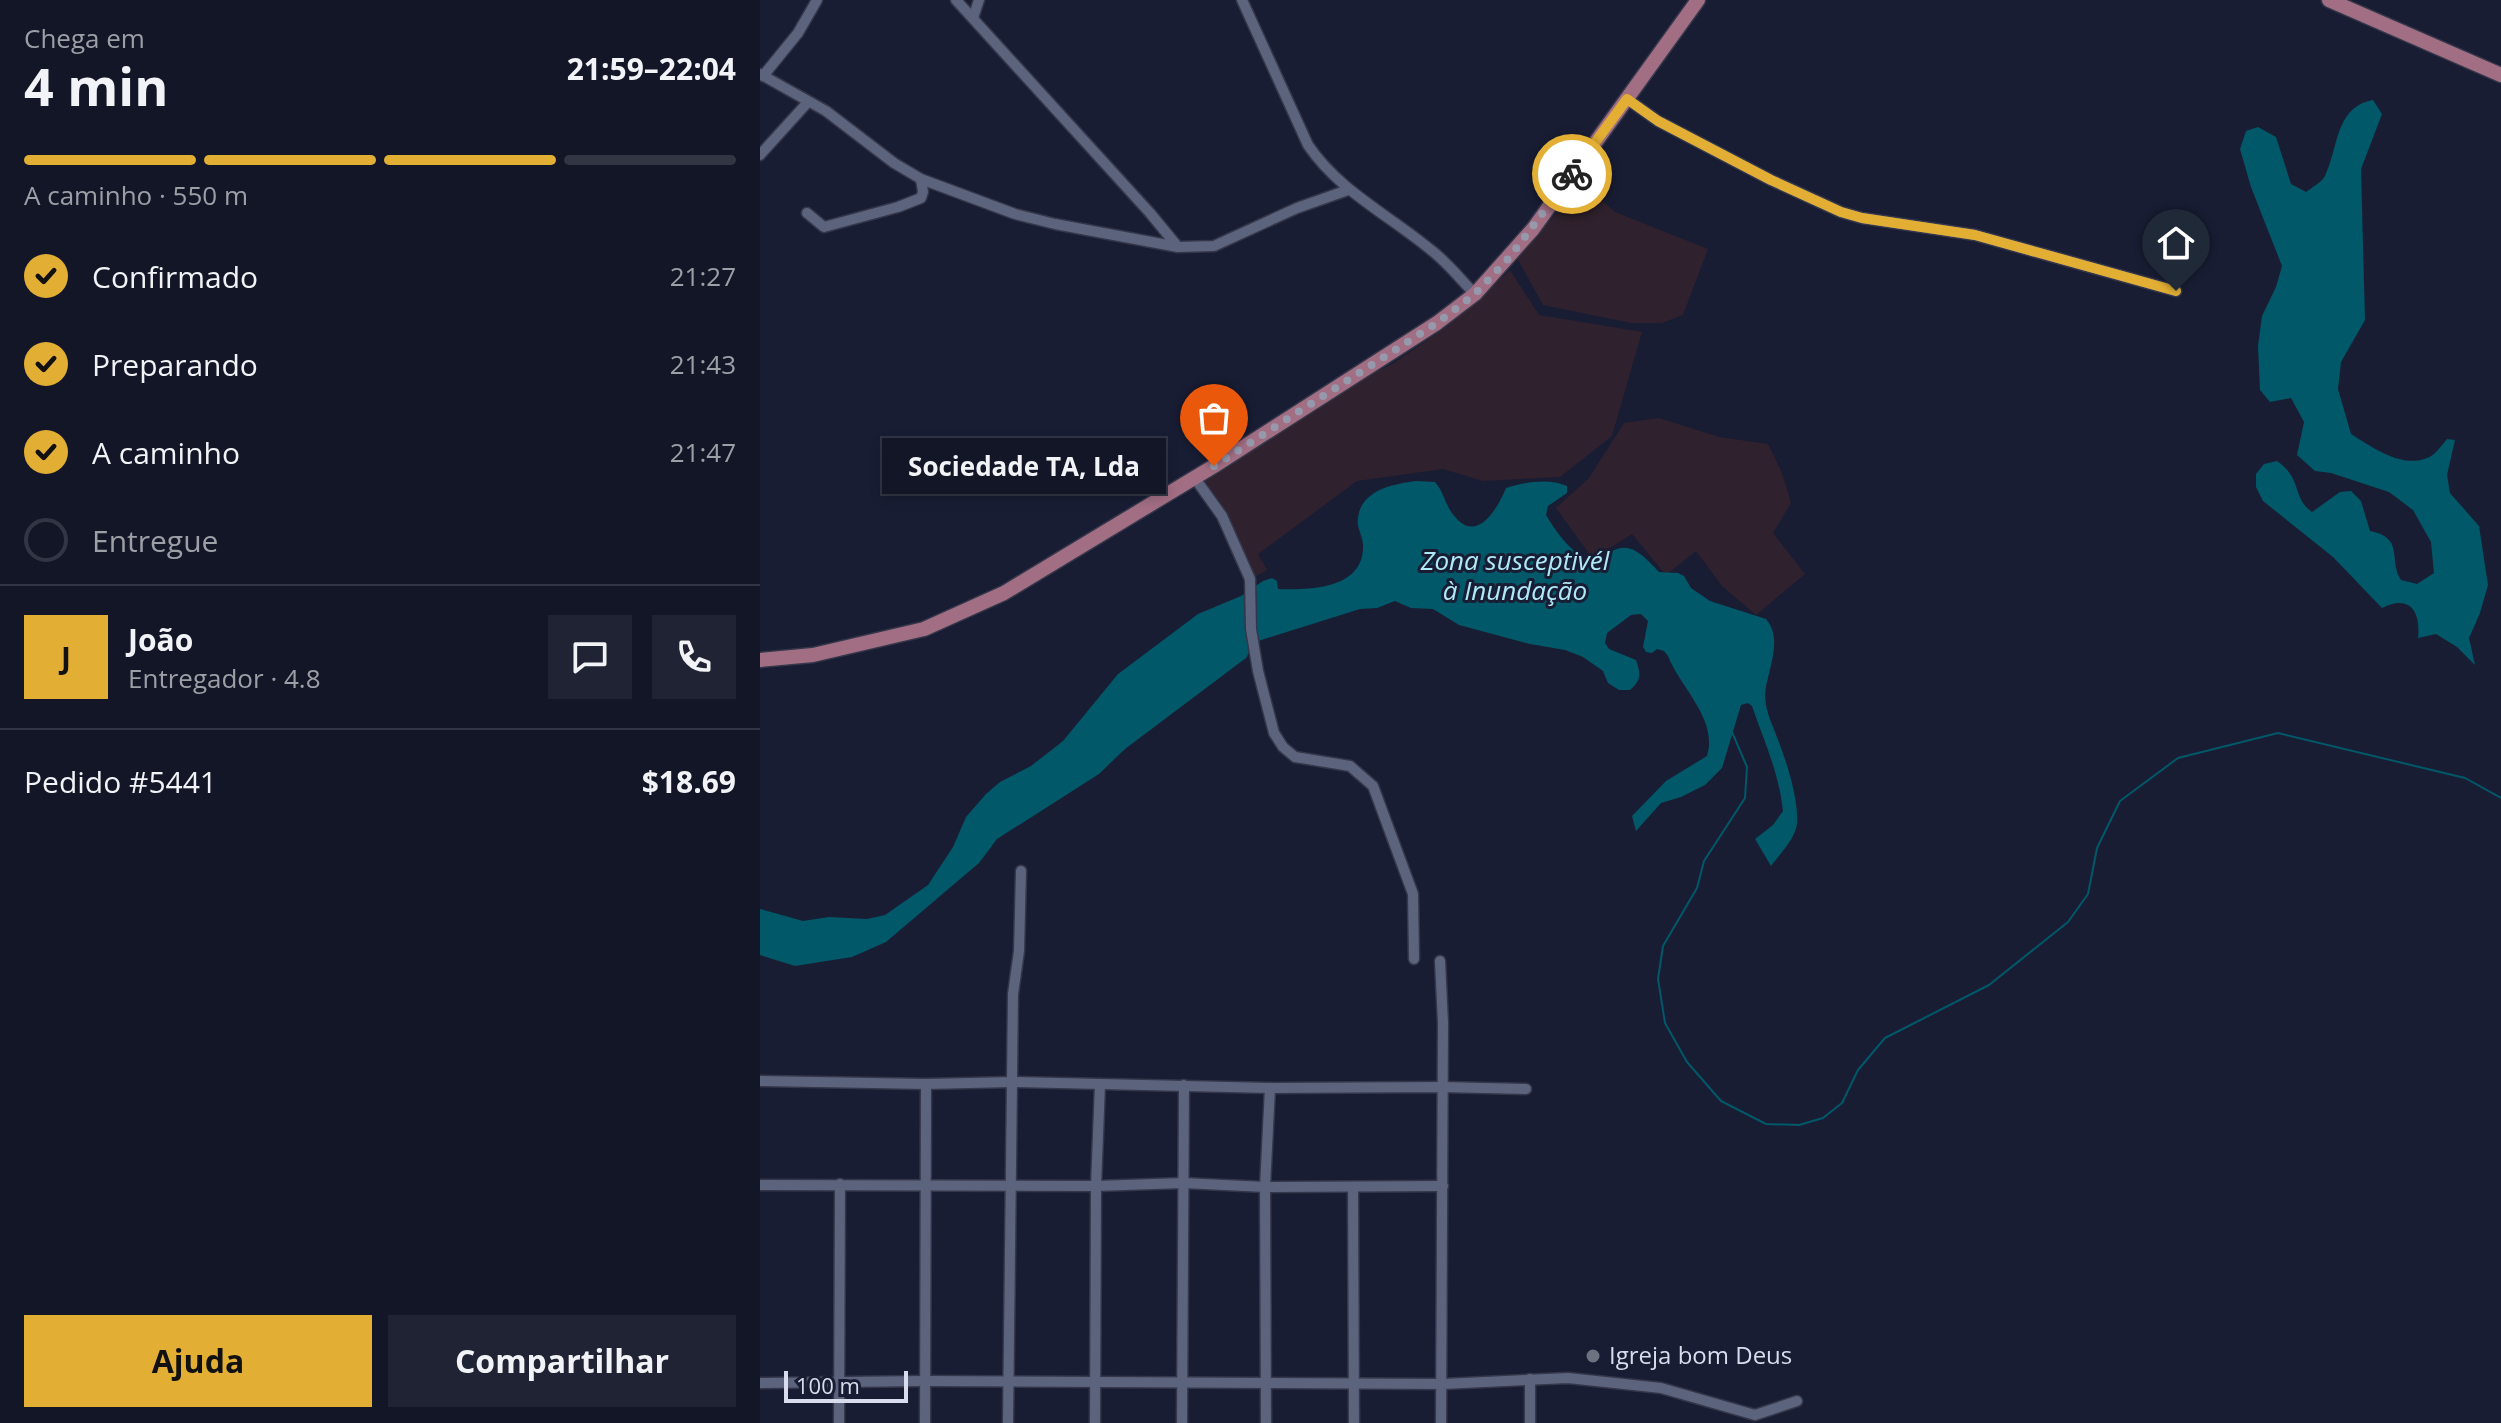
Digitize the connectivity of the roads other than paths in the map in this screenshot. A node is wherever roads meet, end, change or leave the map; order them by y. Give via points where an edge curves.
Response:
1 (817, 0) edge
2 (956, 0) edge
3 (979, 0) edge
4 (1242, 0) edge
5 (1698, 0) edge
6 (2329, 0) edge
7 (973, 18) junction
8 (761, 75) edge
9 (2501, 75) edge
10 (1627, 99) junction
11 (808, 102) junction
12 (760, 155) edge
13 (921, 179) junction
14 (1348, 190) junction
15 (807, 213) dead end
16 (1178, 247) junction
17 (2176, 291) dead end
18 (1475, 294) junction
19 (1194, 477) junction
20 (760, 660) edge
21 (1021, 871) dead end
22 (1414, 959) dead end
23 (1440, 961) dead end
24 (760, 1081) edge
25 (1013, 1082) junction
26 (926, 1084) junction
27 (1100, 1084) junction
28 (1184, 1085) junction
29 (1442, 1087) junction
30 (1270, 1088) junction
31 (1526, 1089) dead end
32 (1183, 1183) junction
33 (840, 1184) junction
34 (927, 1184) junction
35 (760, 1185) edge
36 (1009, 1185) junction
37 (1096, 1186) junction
38 (1443, 1186) junction
39 (1265, 1187) junction
40 (1353, 1187) junction
41 (1530, 1379) junction
42 (925, 1381) junction
43 (839, 1382) junction
44 (1008, 1382) junction
45 (1095, 1382) junction
46 (1183, 1382) junction
47 (1355, 1382) junction
48 (760, 1383) edge
49 (1267, 1384) junction
50 (1443, 1384) junction
51 (1797, 1401) dead end
52 (839, 1423) edge
53 (925, 1423) edge
54 (1008, 1423) edge
55 (1095, 1423) edge
56 (1182, 1423) edge
57 (1266, 1423) edge
58 (1354, 1423) edge
59 (1441, 1423) edge
60 (1530, 1423) edge

1 - 8 street via 798,33
2 - 7 street
3 - 7 street
4 - 14 street via 1308,145
5 - 10 main road
6 - 9 main road
7 - 16 street
8 - 11 street
10 - 17 street via 1658,121 1841,212 1975,235
10 - 18 main road via 1533,229
11 - 12 street
11 - 13 street
13 - 15 street via 921,198 898,207 824,227
13 - 16 street via 1015,214
14 - 16 street via 1214,246
14 - 18 street via 1433,251
18 - 19 main road
19 - 20 main road via 1004,593 924,629 813,655
19 - 22 street via 1222,516 1250,579 1251,629 1274,733 1295,757 1350,766 1373,786 1413,894
21 - 25 street
23 - 29 street
24 - 26 street
25 - 26 street
25 - 27 street
25 - 36 street
26 - 34 street
27 - 28 street
27 - 37 street
28 - 30 street
28 - 32 street
29 - 30 street
29 - 31 street
29 - 38 street
30 - 39 street
32 - 37 street
32 - 39 street
32 - 46 street
33 - 34 street
33 - 35 street
33 - 43 street
34 - 36 street
34 - 42 street
36 - 37 street
36 - 44 street
37 - 45 street
38 - 40 street
38 - 50 street
39 - 40 street
39 - 49 street
40 - 47 street
41 - 50 street
41 - 51 street via 1648,1385 1755,1415
41 - 60 street
42 - 43 street
42 - 44 street
42 - 53 street
43 - 48 street
43 - 52 street
44 - 45 street
44 - 54 street
45 - 46 street
45 - 55 street
46 - 49 street
46 - 56 street
47 - 49 street
47 - 50 street
47 - 58 street
49 - 57 street
50 - 59 street

